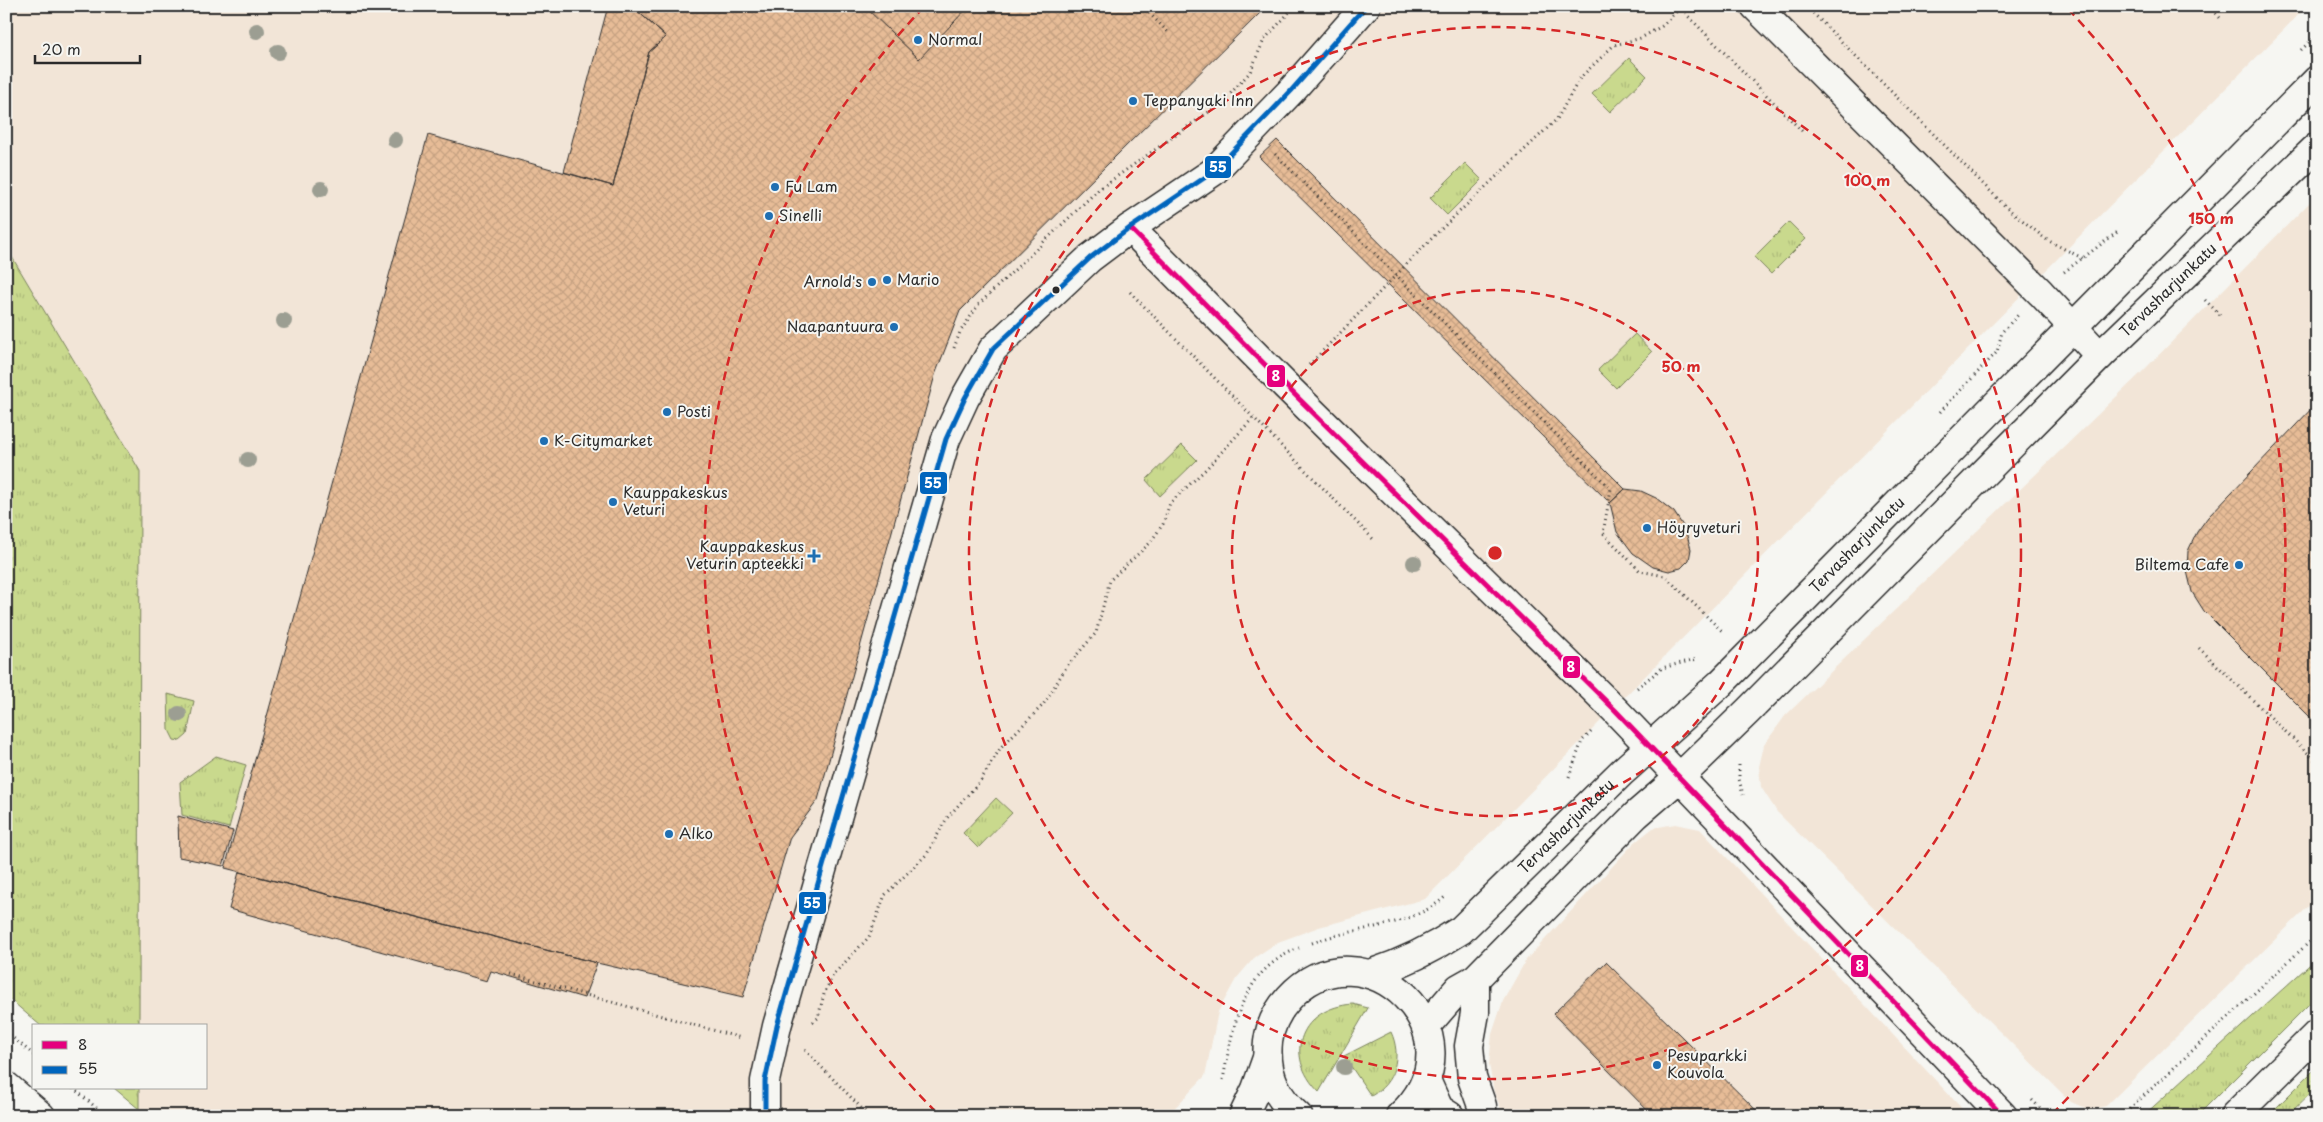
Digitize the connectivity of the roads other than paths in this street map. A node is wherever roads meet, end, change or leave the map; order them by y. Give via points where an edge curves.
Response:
1 (1366, 6) edge
2 (1755, 6) edge
3 (2317, 80) edge
4 (2317, 147) edge
5 (1130, 228) junction
6 (2072, 325) junction
7 (2100, 356) junction
8 (1651, 747) junction
9 (1680, 777) junction
10 (1370, 974) junction
11 (1475, 979) junction
12 (1426, 1026) junction
13 (2317, 1034) edge
14 (1267, 1058) junction
15 (1426, 1080) junction
16 (6, 1086) edge
17 (41, 1116) edge
18 (765, 1116) edge
19 (1243, 1116) edge
20 (1298, 1116) edge
21 (1400, 1116) edge
22 (1450, 1116) edge
23 (1482, 1116) edge
24 (2003, 1116) edge
25 (2234, 1116) edge

1 - 5 street via 1213,172
2 - 6 street
3 - 6 street, Tervasharjunkatu
4 - 7 street, Tervasharjunkatu
5 - 8 street
5 - 18 street via 1059,286 993,349 946,440 777,1026 765,1081
6 - 7 street
6 - 8 street, Tervasharjunkatu via 1728,676
7 - 9 street, Tervasharjunkatu
8 - 9 street
8 - 10 street, Tervasharjunkatu via 1461,930 1406,962
9 - 11 street, Tervasharjunkatu via 1636,815
9 - 24 street
10 - 12 street via 1394,985 1413,1003
10 - 14 street via 1344,971 1319,976 1297,989 1280,1009 1269,1032
11 - 12 street, Tervasharjunkatu via 1459,988
11 - 23 street via 1475,1013 1469,1046 1472,1078 1482,1106
12 - 15 street via 1430,1052
13 - 25 street
14 - 19 street
14 - 20 street via 1272,1083 1285,1105
15 - 21 street via 1413,1104
15 - 22 street via 1439,1109
16 - 17 street

